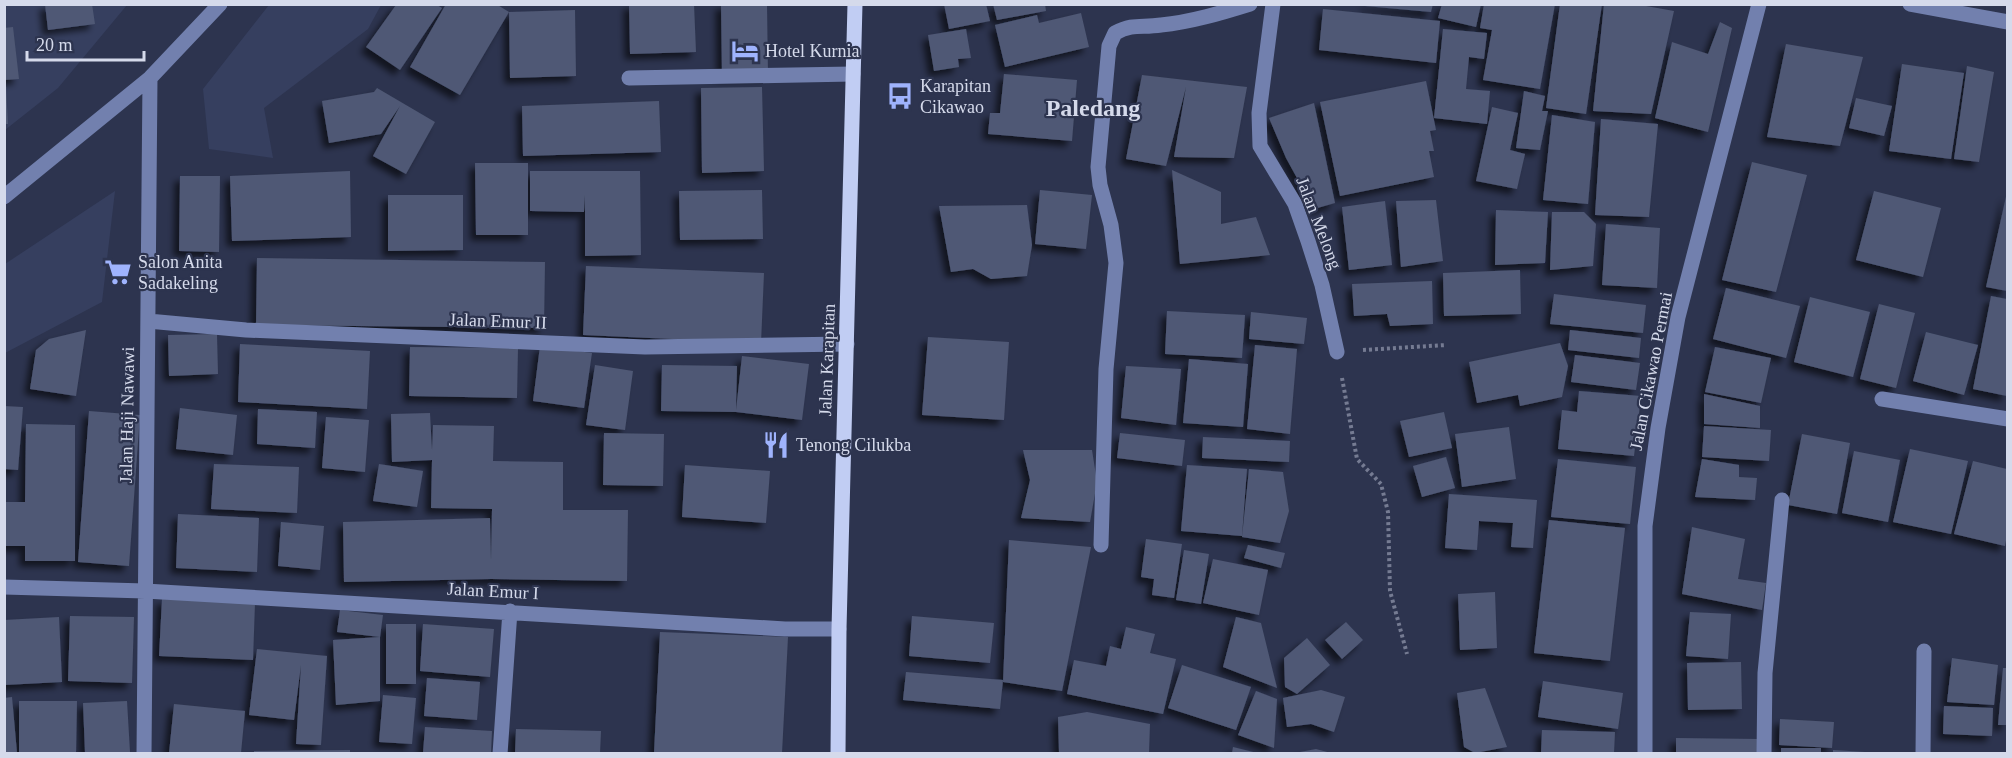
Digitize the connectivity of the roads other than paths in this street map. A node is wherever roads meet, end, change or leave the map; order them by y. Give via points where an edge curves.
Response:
1 (220, 4) edge
2 (855, 4) edge
3 (1250, 4) edge
4 (1273, 4) edge
5 (1759, 4) edge
6 (1910, 4) edge
7 (2007, 22) edge
8 (853, 74) junction
9 (150, 78) junction
10 (629, 78) dead end
11 (4, 197) edge
12 (148, 321) junction
13 (847, 344) junction
14 (1337, 352) road end
15 (1882, 399) dead end
16 (2007, 420) edge
17 (1782, 500) dead end
18 (1101, 545) dead end
19 (4, 587) edge
20 (146, 591) junction
21 (510, 611) junction
22 (839, 629) junction
23 (1924, 651) dead end
24 (144, 753) edge
25 (500, 753) edge
26 (838, 753) edge
27 (1645, 753) edge
28 (1764, 753) edge
29 (1923, 753) edge

1 - 9 street
2 - 8 main road, Jalan Karapitan
3 - 18 street via 1160,26 1128,26 1115,33 1109,46 1098,167 1116,263 1107,369
4 - 14 street, Jalan Melong via 1259,113 1260,146 1295,204 1324,294
5 - 27 street, Jalan Cikawao Permai via 1678,317 1658,429 1645,526
6 - 7 street
8 - 10 street
8 - 13 main road, Jalan Karapitan
9 - 11 street
9 - 12 street, Jalan Haji Nawawi
12 - 13 street, Jalan Emur II via 246,330 645,347
12 - 20 street, Jalan Haji Nawawi
13 - 22 main road, Jalan Karapitan
15 - 16 street
17 - 28 street via 1765,673
19 - 20 street, Jalan Emur I
20 - 21 street, Jalan Emur I
20 - 24 street, Jalan Haji Nawawi
21 - 22 street, Jalan Emur I
21 - 25 street
22 - 26 main road, Jalan Karapitan
23 - 29 street

